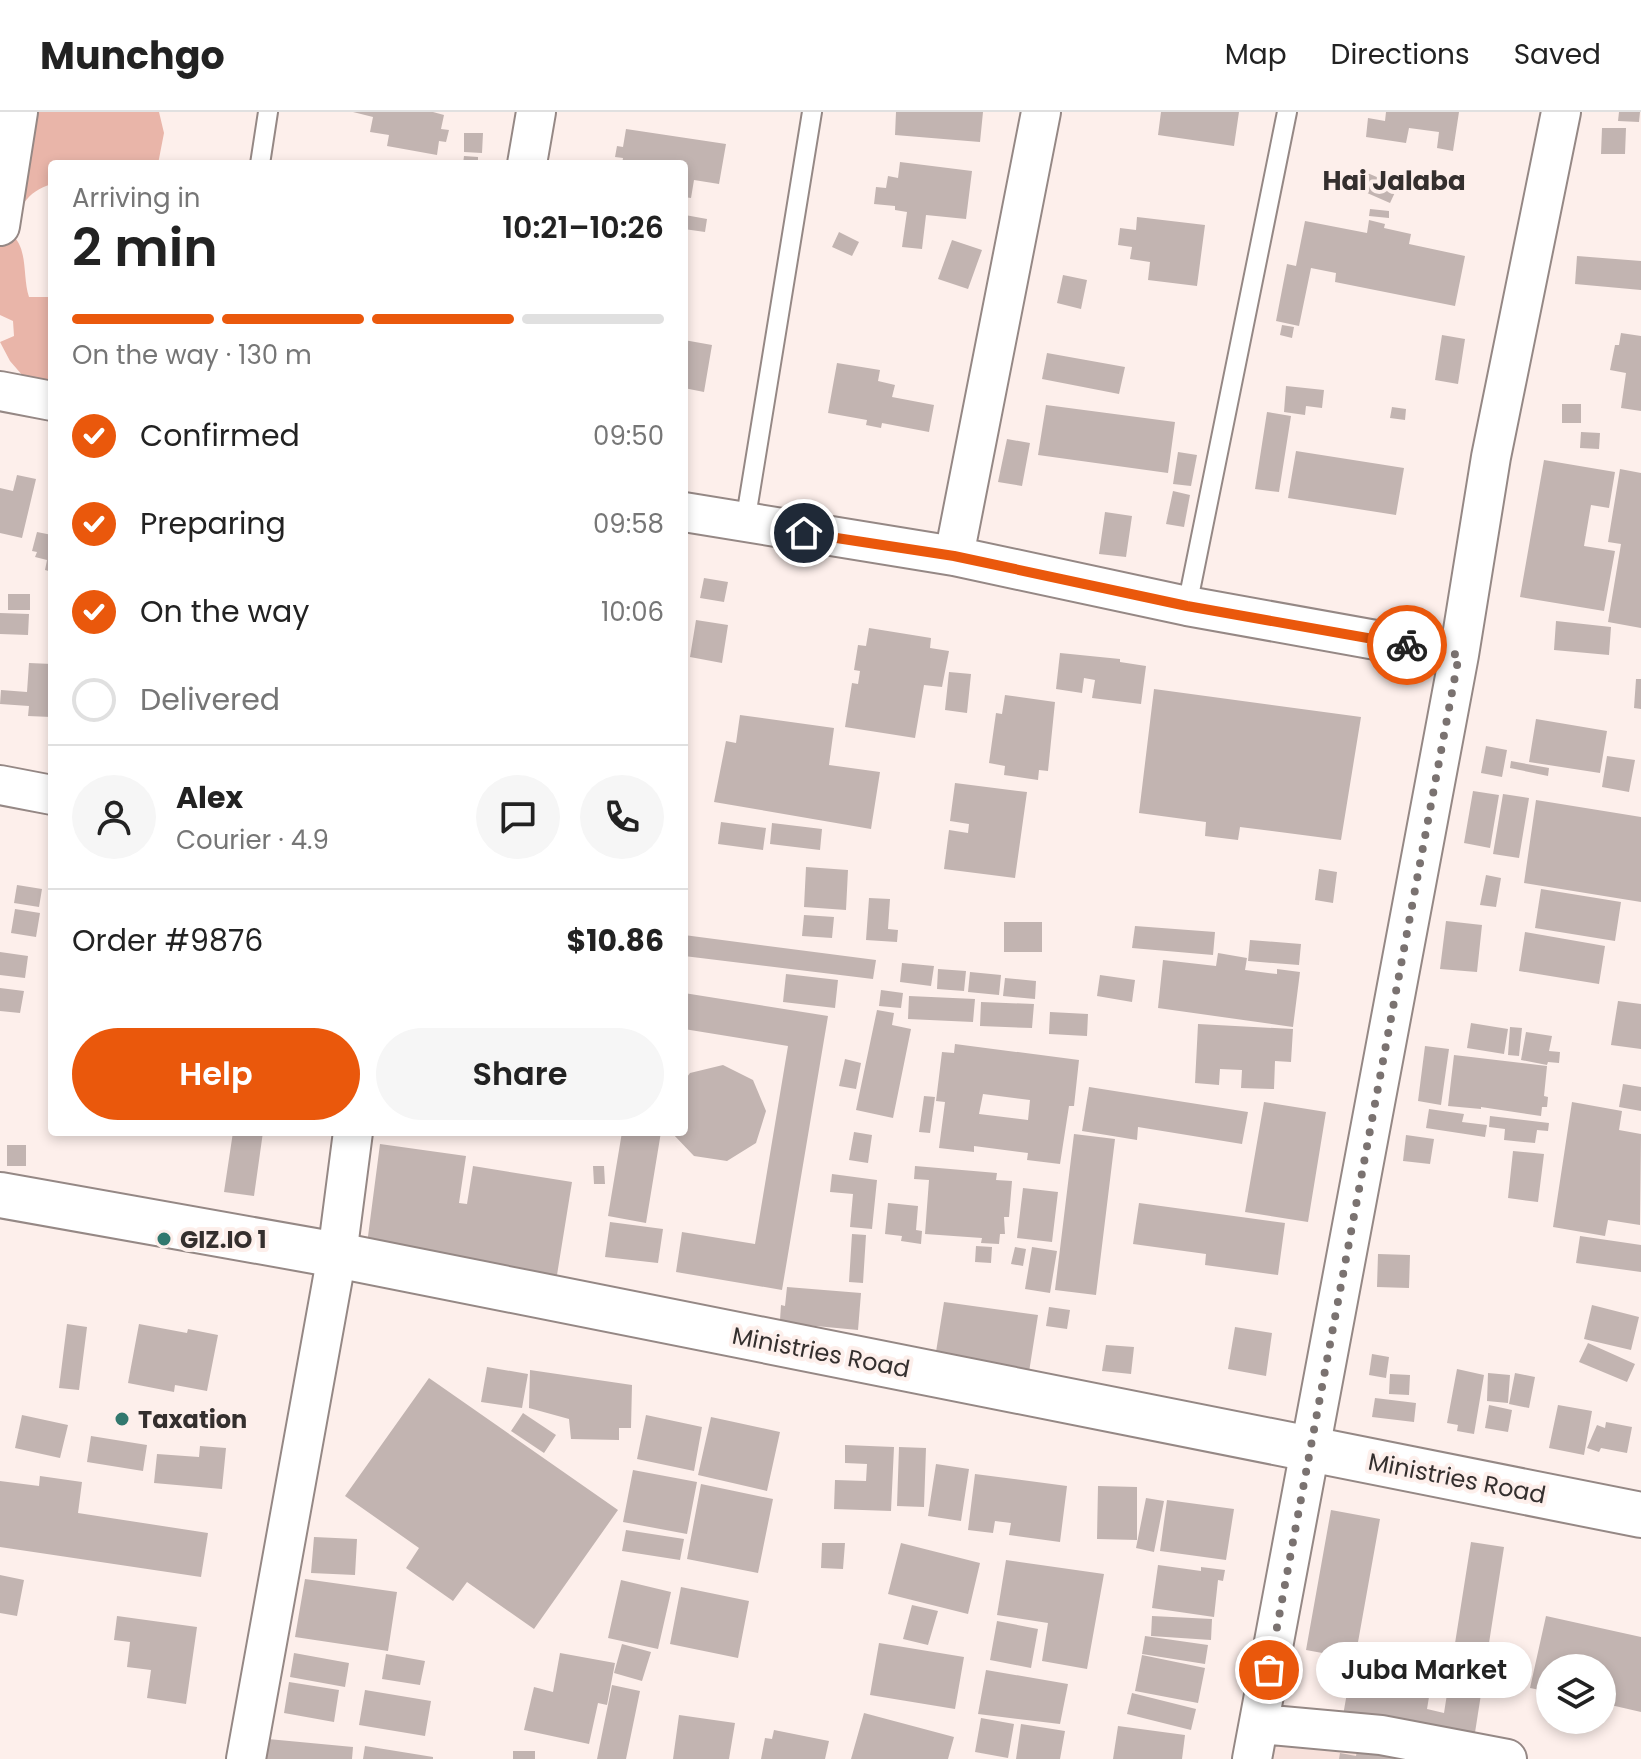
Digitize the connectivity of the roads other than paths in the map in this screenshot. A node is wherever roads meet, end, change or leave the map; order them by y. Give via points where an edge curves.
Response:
1 (18, 112) edge
2 (268, 112) edge
3 (536, 112) edge
4 (812, 112) edge
5 (1041, 112) edge
6 (1287, 112) edge
7 (1561, 112) edge
8 (261, 160) edge
9 (528, 160) edge
10 (0, 226) edge
11 (0, 391) edge
12 (48, 400) edge
13 (688, 513) edge
14 (745, 523) junction
15 (954, 556) junction
16 (1187, 606) junction
17 (1459, 655) junction
18 (0, 785) edge
19 (48, 794) edge
20 (352, 1136) edge
21 (0, 1195) edge
22 (337, 1255) junction
23 (1310, 1449) junction
24 (1641, 1515) edge
25 (1256, 1741) edge
26 (246, 1759) edge
27 (1507, 1759) edge

1 - 10 street
2 - 8 lane
3 - 9 street
4 - 14 lane
5 - 15 street
6 - 16 lane
7 - 17 street via 1491,457
11 - 12 street
13 - 14 street
14 - 15 street
15 - 16 street
16 - 17 street
17 - 23 street
18 - 19 street
20 - 22 street
21 - 22 street, Ministries Road
22 - 23 street, Ministries Road
22 - 26 street
23 - 24 street, Ministries Road
23 - 25 street
25 - 27 street via 1381,1735

